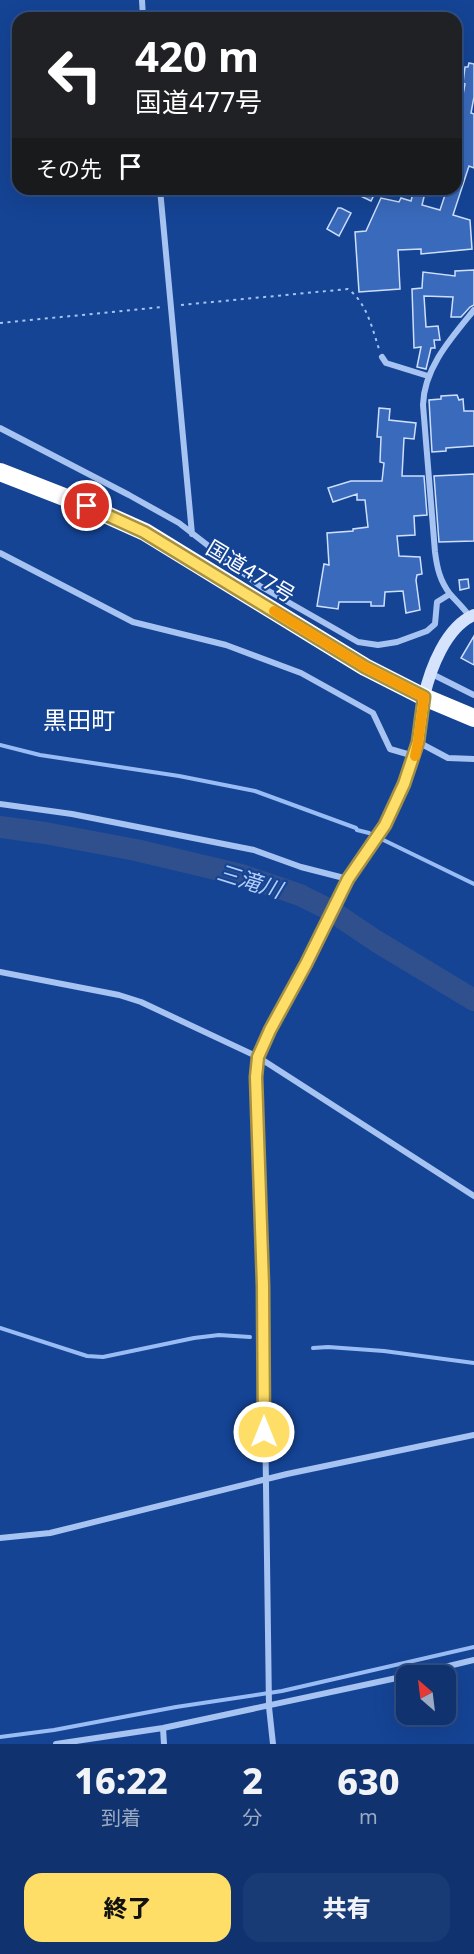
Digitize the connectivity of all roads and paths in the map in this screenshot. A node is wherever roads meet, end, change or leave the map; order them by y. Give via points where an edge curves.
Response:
1 (161, 195) edge
2 (171, 306) junction
3 (474, 310) edge
4 (0, 323) edge
5 (382, 357) joint
6 (428, 376) junction
7 (0, 428) edge
8 (0, 472) edge
9 (192, 534) junction
10 (0, 553) edge
11 (450, 594) junction
12 (472, 616) edge
13 (429, 673) junction
14 (474, 695) edge
15 (424, 697) junction
16 (474, 718) edge
17 (418, 742) junction
18 (414, 756) junction
19 (474, 759) edge
20 (0, 804) edge
21 (348, 881) junction
22 (0, 972) edge
23 (258, 1057) junction
24 (474, 1196) edge
25 (474, 1435) edge
26 (265, 1480) junction
27 (0, 1538) edge
28 (474, 1660) edge
29 (453, 1665) edge
30 (396, 1678) edge
31 (269, 1704) junction
32 (163, 1728) junction
33 (56, 1744) edge
34 (164, 1744) edge
35 (273, 1744) edge

1 - 2 street
2 - 4 path
2 - 5 path via 348,289 367,314
2 - 9 street
3 - 6 street
5 - 6 street via 386,363
6 - 11 street via 423,405 435,552 438,574
7 - 9 street via 129,495
8 - 15 highway, 国道477号 via 144,532 365,667
9 - 11 street via 260,586 358,642 397,642 427,631 435,624 438,602
10 - 18 street via 133,622 226,645 301,673 373,713 390,749
11 - 12 street
12 - 13 street via 445,642
13 - 14 street
13 - 15 street
15 - 16 highway, 国道477号
15 - 17 street
17 - 18 street
17 - 19 street via 448,758
18 - 21 street via 385,825
20 - 21 street via 254,850
21 - 23 street
22 - 23 street via 141,1002
23 - 24 street
23 - 26 street
25 - 26 street
26 - 27 street via 50,1533
26 - 31 street
28 - 29 street
30 - 31 street
31 - 32 street
31 - 35 street
32 - 33 street
32 - 34 street

